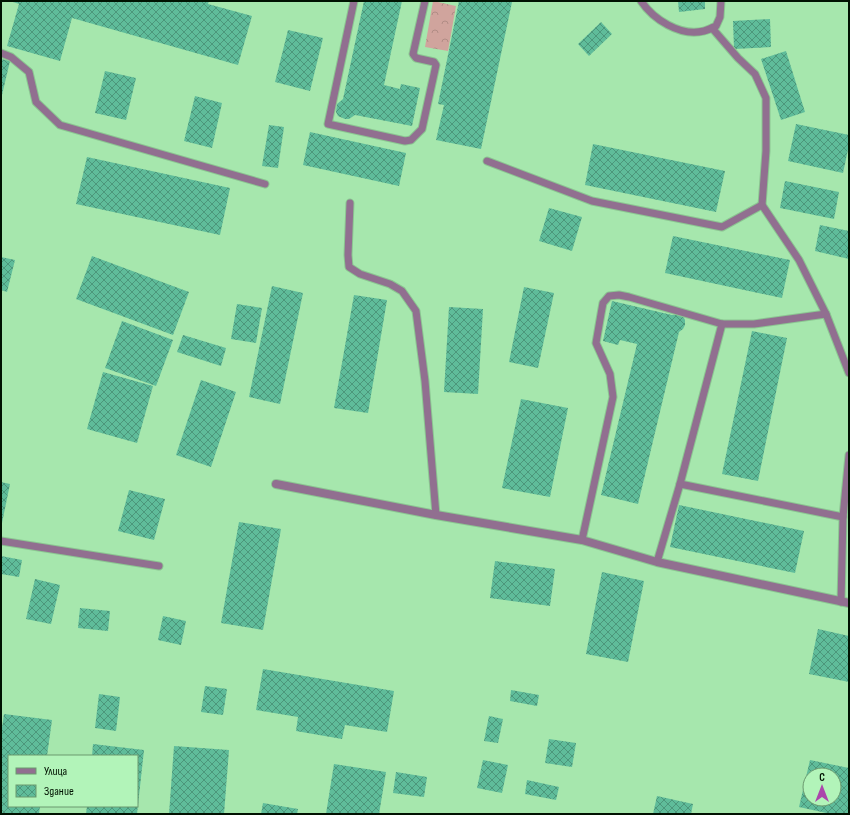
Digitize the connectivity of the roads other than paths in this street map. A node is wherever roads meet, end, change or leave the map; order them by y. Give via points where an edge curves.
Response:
1 (354, 1) edge
2 (425, 1) edge
3 (641, 1) edge
4 (721, 1) edge
5 (712, 28) junction
6 (1, 53) edge
7 (487, 161) dead end
8 (265, 184) dead end
9 (350, 203) dead end
10 (762, 205) junction
11 (826, 314) junction
12 (722, 324) junction
13 (849, 373) edge
14 (849, 455) edge
15 (276, 484) dead end
16 (680, 484) junction
17 (436, 515) junction
18 (843, 517) junction
19 (582, 540) junction
20 (1, 541) edge
21 (657, 562) junction
22 (159, 566) dead end
23 (845, 602) edge

1 - 2 lane via 328,124 405,141 411,140 422,129 436,65 434,62 416,58 413,54
3 - 5 lane via 670,27 688,32
4 - 5 lane via 720,17 716,26
5 - 10 lane via 754,74 766,98
6 - 8 lane via 11,57 29,72 36,102 60,125
7 - 10 lane via 586,200 722,227
9 - 17 lane via 349,267 402,291 416,311 425,380
10 - 11 lane via 799,260
11 - 12 lane via 754,324
11 - 13 lane
12 - 16 lane
12 - 19 lane via 619,295 608,296 603,303 596,343 610,374 613,398
14 - 18 lane
15 - 17 street
16 - 18 lane
16 - 21 lane
17 - 19 street
18 - 23 lane
19 - 21 street
20 - 22 lane
21 - 23 street

